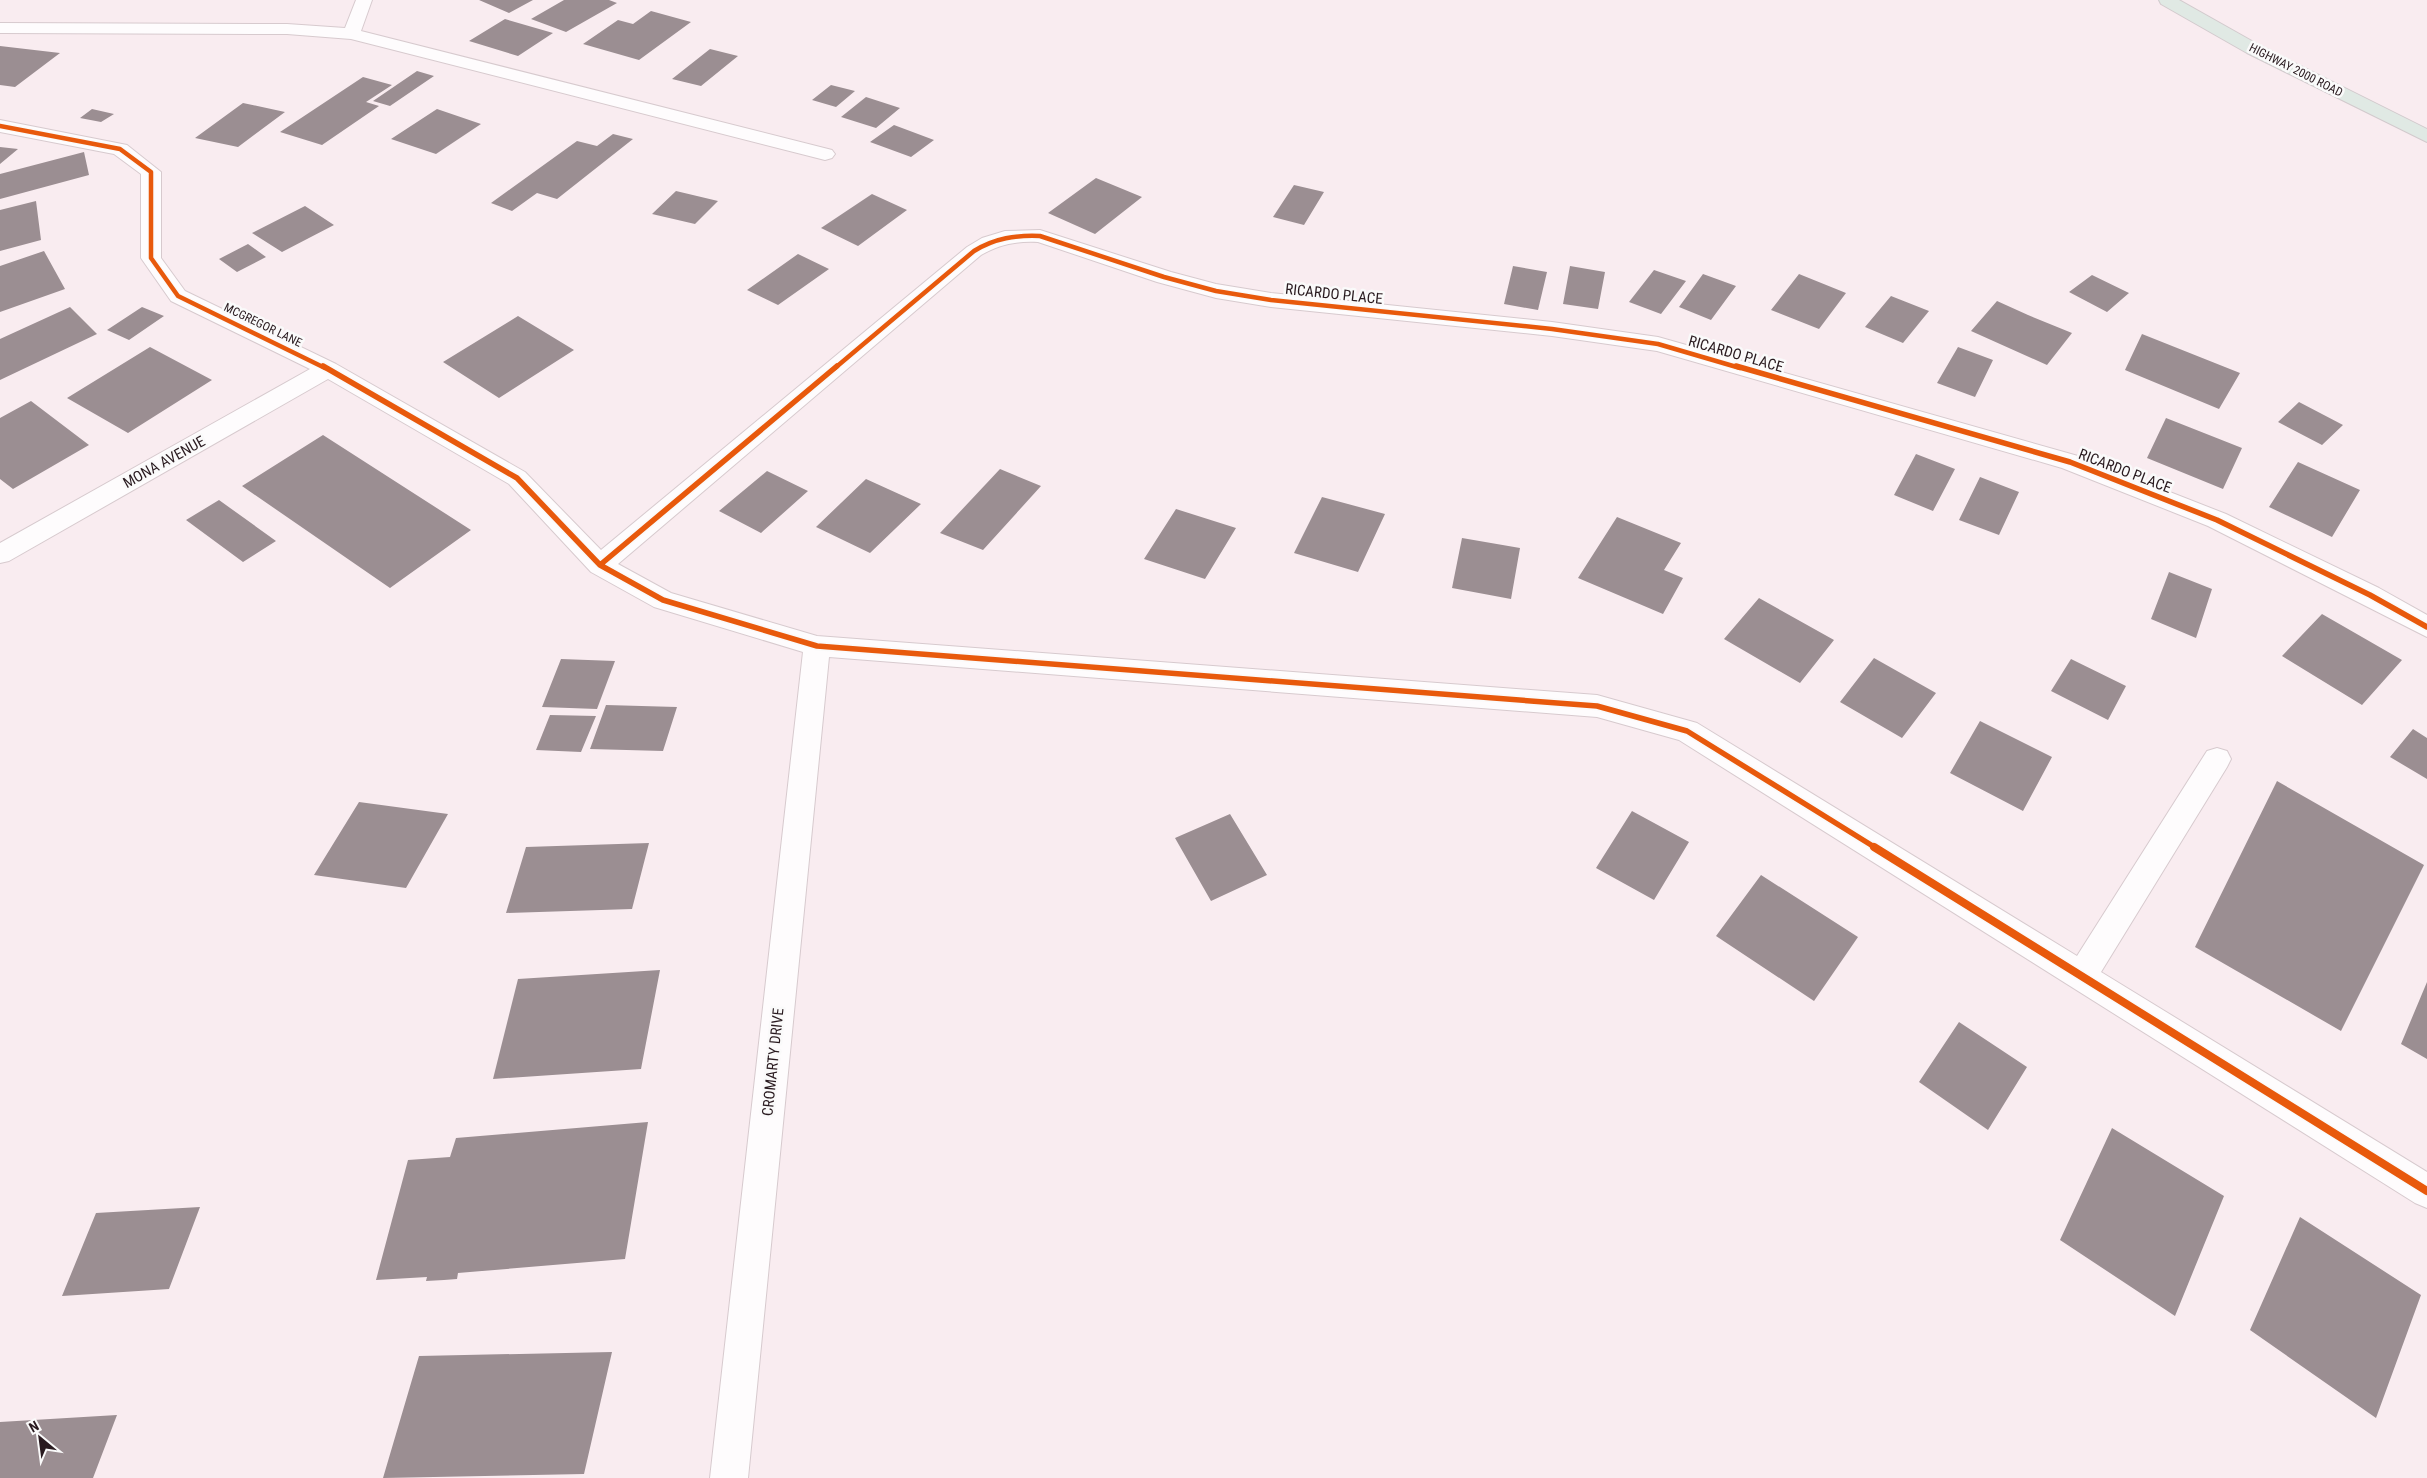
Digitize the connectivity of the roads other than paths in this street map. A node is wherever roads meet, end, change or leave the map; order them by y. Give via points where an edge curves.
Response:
1 (364, 0) edge
2 (2167, 0) edge
3 (0, 28) edge
4 (351, 34) junction
5 (0, 126) edge
6 (2427, 136) edge
7 (825, 154) dead end
8 (328, 369) junction
9 (0, 554) edge
10 (600, 565) junction
11 (2427, 627) edge
12 (817, 646) junction
13 (2217, 759) dead end
14 (2082, 975) junction
15 (2427, 1191) edge
16 (729, 1478) edge

1 - 4 street
2 - 6 main road, HIGHWAY 2000 ROAD via 2253,50
3 - 4 street via 288,29
4 - 7 street
5 - 8 street, MCGREGOR LANE via 120,149 151,172 151,258 178,296
8 - 9 street, MONA AVENUE
8 - 10 street, MCGREGOR LANE via 517,478
10 - 11 street, RICARDO PLACE via 986,242 1003,237 1040,236 1216,291 1658,344 2070,462 2217,520 2370,595
10 - 12 street, MCGREGOR LANE via 663,600
12 - 14 street, MCGREGOR LANE via 1597,706 1687,731
12 - 16 street, CROMARTY DRIVE
13 - 14 street
14 - 15 street, MCGREGOR LANE

